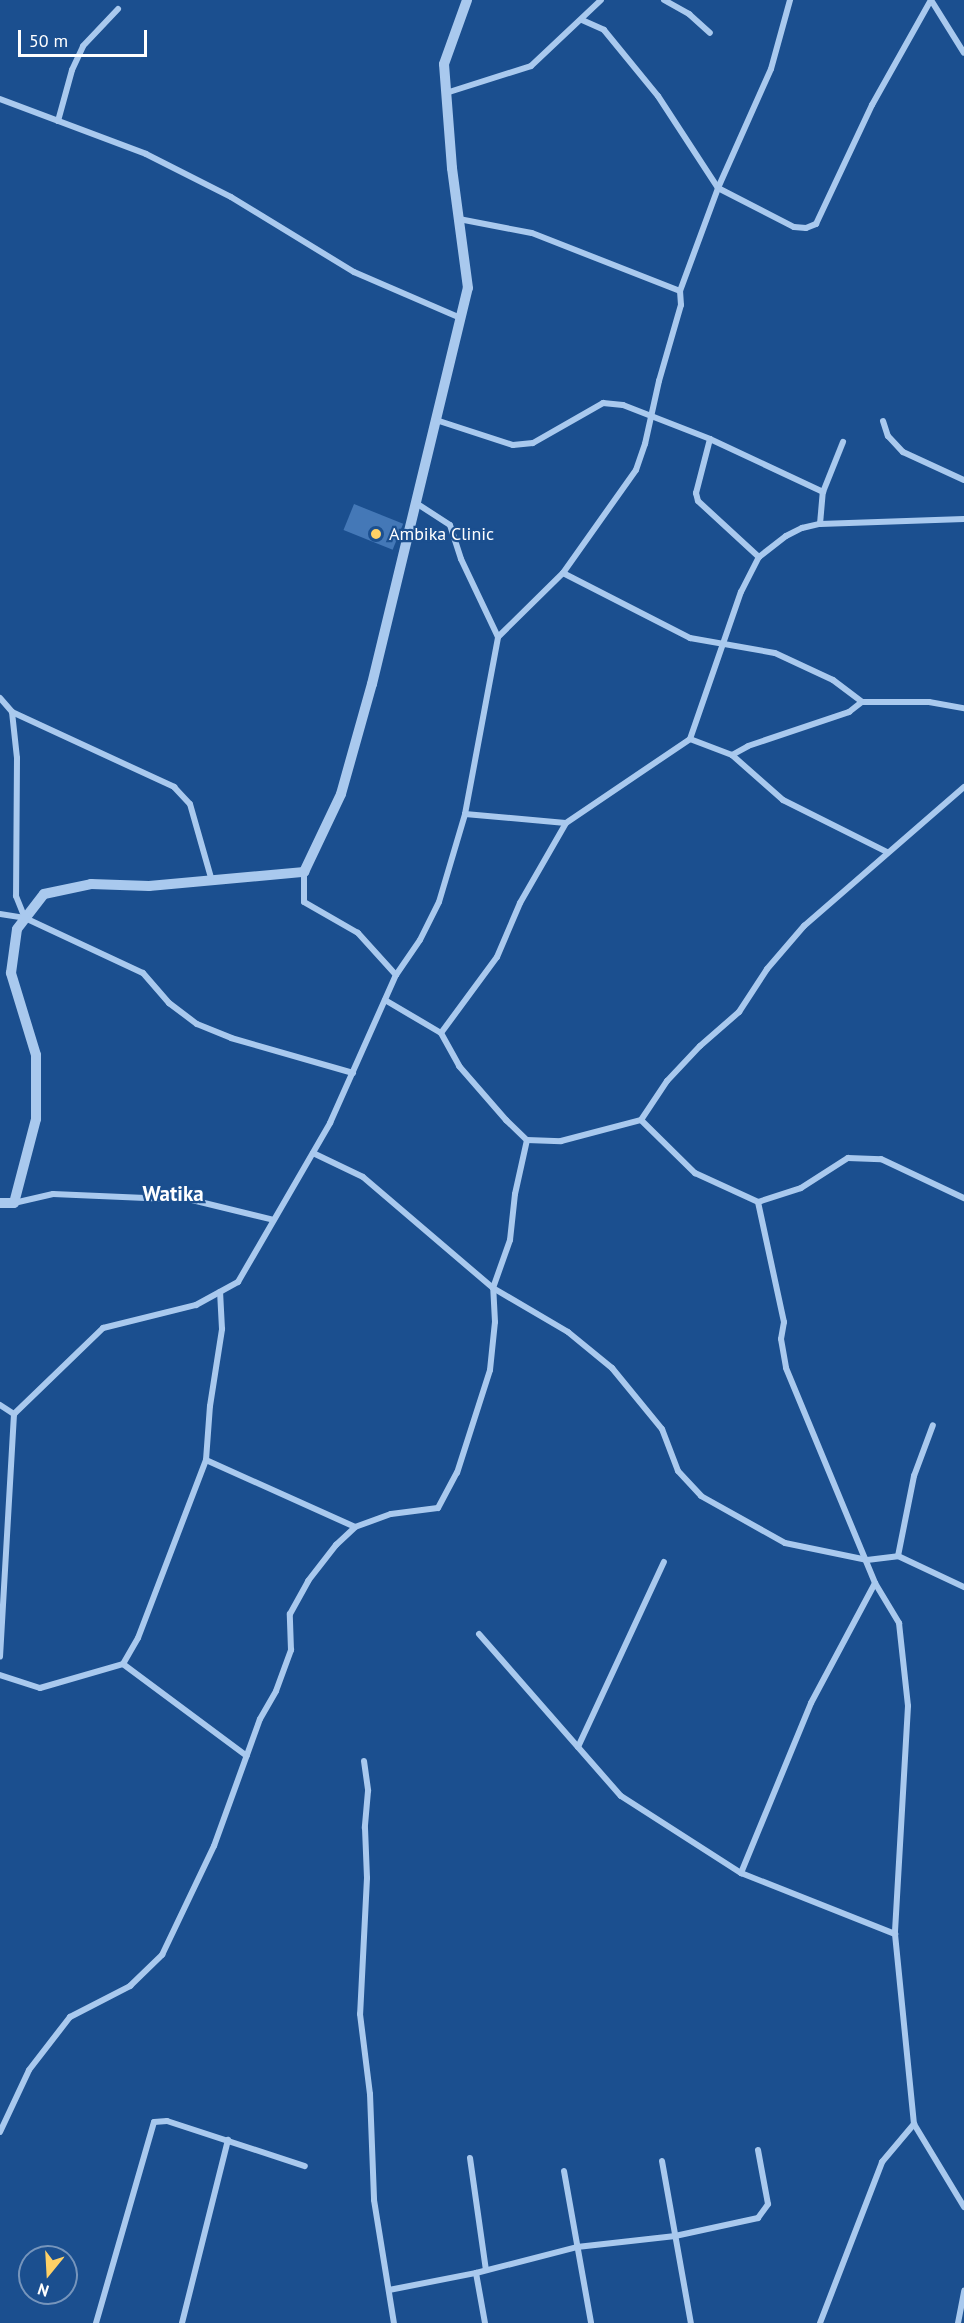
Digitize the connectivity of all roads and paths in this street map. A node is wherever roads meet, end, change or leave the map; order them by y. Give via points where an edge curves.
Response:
1 (467, 0) edge
2 (601, 0) edge
3 (664, 0) edge
4 (790, 0) edge
5 (931, 0) edge
6 (118, 9) dead end
7 (582, 20) junction
8 (710, 33) dead end
9 (964, 53) edge
10 (446, 93) junction
11 (0, 99) edge
12 (58, 121) junction
13 (718, 188) junction
14 (459, 219) junction
15 (680, 291) junction
16 (461, 318) junction
17 (651, 414) junction
18 (436, 420) junction
19 (882, 421) dead end
20 (710, 439) junction
21 (843, 442) dead end
22 (964, 480) edge
23 (823, 492) junction
24 (416, 503) junction
25 (964, 519) edge
26 (820, 525) junction
27 (759, 556) junction
28 (563, 573) junction
29 (498, 637) junction
30 (723, 644) junction
31 (0, 698) edge
32 (862, 702) junction
33 (964, 708) edge
34 (12, 712) junction
35 (690, 739) junction
36 (732, 755) junction
37 (964, 787) edge
38 (465, 814) junction
39 (566, 823) junction
40 (887, 852) junction
41 (304, 872) junction
42 (212, 881) junction
43 (0, 914) edge
44 (25, 918) junction
45 (396, 975) junction
46 (385, 1000) junction
47 (441, 1033) junction
48 (353, 1073) junction
49 (641, 1120) junction
50 (527, 1140) junction
51 (313, 1153) junction
52 (964, 1198) edge
53 (758, 1202) junction
54 (0, 1203) edge
55 (14, 1203) junction
56 (274, 1220) junction
57 (493, 1288) junction
58 (220, 1292) junction
59 (0, 1405) edge
60 (14, 1414) junction
61 (933, 1425) dead end
62 (206, 1460) junction
63 (355, 1527) junction
64 (898, 1556) junction
65 (867, 1560) junction
66 (664, 1562) dead end
67 (875, 1583) junction
68 (964, 1587) edge
69 (479, 1634) dead end
70 (0, 1656) edge
71 (123, 1664) junction
72 (0, 1675) edge
73 (578, 1747) junction
74 (247, 1756) junction
75 (364, 1761) dead end
76 (741, 1873) junction
77 (895, 1934) junction
78 (914, 2124) junction
79 (0, 2132) edge
80 (228, 2140) junction
81 (758, 2150) dead end
82 (470, 2158) dead end
83 (662, 2161) dead end
84 (305, 2166) dead end
85 (564, 2171) dead end
86 (964, 2207) edge
87 (675, 2236) junction
88 (577, 2247) junction
89 (486, 2270) junction
90 (476, 2273) junction
91 (389, 2290) junction
92 (964, 2290) edge
93 (96, 2323) edge
94 (182, 2323) edge
95 (394, 2323) edge
96 (485, 2323) edge
97 (591, 2323) edge
98 (691, 2323) edge
99 (820, 2323) edge
100 (958, 2323) edge

1 - 10 street via 444,64
2 - 7 street
3 - 8 street via 689,14
4 - 13 street via 771,69
5 - 9 street
5 - 13 street via 872,105 816,224 806,228 794,226
6 - 12 street via 83,46
7 - 10 street via 531,66
7 - 13 street via 604,30 657,96
10 - 14 street
11 - 12 street
12 - 16 street via 146,154 231,197 354,272
13 - 15 street
14 - 15 street via 532,233
14 - 16 street via 468,288
15 - 17 street via 681,305
16 - 18 street
17 - 18 street via 603,403 533,443 513,445
17 - 20 street
17 - 28 street via 636,470
18 - 24 street
19 - 22 street via 888,436 903,452
20 - 23 street
20 - 27 street via 696,493 698,501
21 - 23 street
23 - 26 street
24 - 29 street via 450,525 461,559
24 - 41 street via 341,794
25 - 26 street
26 - 27 street via 786,536
27 - 30 street via 741,592
28 - 29 street
28 - 30 street via 690,638
29 - 38 street
30 - 32 street via 776,652 833,680
30 - 35 street
31 - 34 street
32 - 33 street via 929,702
32 - 36 street via 849,712
34 - 42 street via 174,787 190,804
34 - 44 street via 17,758 15,896
35 - 36 street
35 - 39 street
36 - 40 street via 783,800
37 - 40 street
38 - 39 street
38 - 45 street via 439,902
39 - 47 street via 520,903 497,957
40 - 49 street via 804,926 767,969 739,1012 667,1081
41 - 42 street
41 - 45 street via 304,902 358,933
42 - 44 street via 149,886 92,884 44,894
43 - 44 street
44 - 48 street via 143,974 169,1003 197,1024 231,1038
44 - 55 street via 17,929 11,973 36,1055 36,1119
45 - 46 street
46 - 47 street
46 - 48 street
47 - 50 street via 459,1066
48 - 51 street
49 - 50 street via 561,1141
49 - 53 street via 695,1173
50 - 57 street via 510,1240
51 - 56 street
51 - 57 street via 363,1178
52 - 53 street via 881,1159 848,1158 801,1188
53 - 65 street via 784,1322 781,1339 786,1368
54 - 55 street
55 - 56 street via 53,1194 192,1200
56 - 58 street via 238,1282
57 - 63 street via 495,1322 490,1370 457,1473 438,1508 391,1514
57 - 65 street via 568,1332 612,1368 662,1429 678,1471 701,1496 785,1544
58 - 60 street via 196,1305 103,1328
58 - 62 street via 222,1329
59 - 60 street
60 - 70 street
61 - 64 street via 914,1476
62 - 63 street
62 - 71 street via 138,1638
63 - 74 street via 308,1581 290,1614 291,1650
64 - 65 street
64 - 68 street
65 - 67 street
66 - 73 street
67 - 76 street via 811,1703
67 - 77 street via 899,1623 908,1707
69 - 73 street
71 - 72 street via 40,1688
71 - 74 street
73 - 76 street via 621,1796
74 - 79 street via 214,1846 162,1955 130,1986 70,2017 29,2070
75 - 91 street via 368,1791 367,1878 360,2014 370,2094 374,2200
76 - 77 street
77 - 78 street
78 - 86 street
78 - 99 street via 882,2162
80 - 84 street
80 - 93 street via 167,2121 154,2122
80 - 94 street
81 - 87 street via 768,2204 763,2213 758,2218
82 - 89 street
83 - 87 street
85 - 88 street
87 - 88 street
87 - 98 street
88 - 89 street
88 - 97 street
89 - 90 street
90 - 91 street
90 - 96 street
91 - 95 street
92 - 100 street

